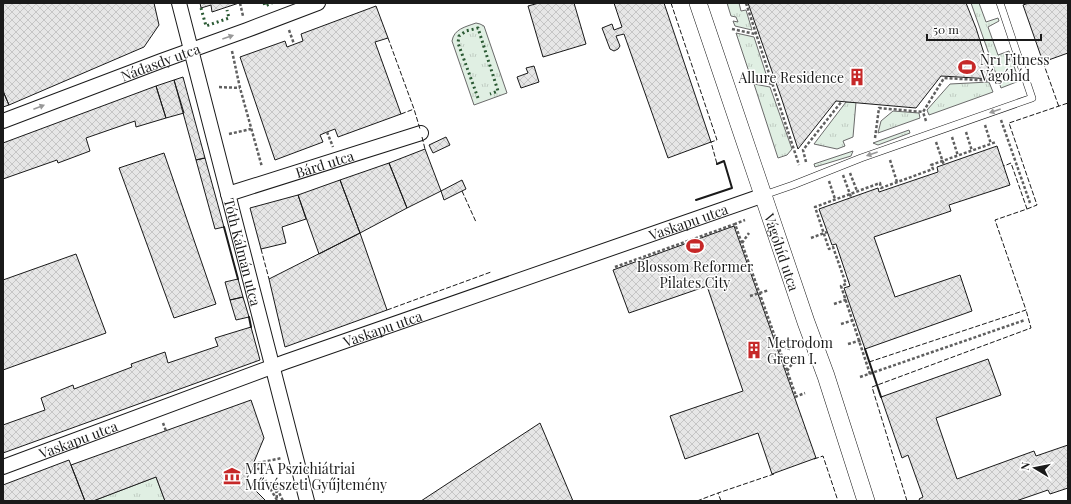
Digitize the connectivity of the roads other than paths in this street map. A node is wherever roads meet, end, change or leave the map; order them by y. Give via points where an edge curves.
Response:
1 (179, 3) edge
2 (318, 3) edge
3 (698, 3) edge
4 (1000, 3) edge
5 (192, 50) junction
6 (3, 121) edge
7 (421, 133) dead end
8 (228, 194) junction
9 (764, 195) junction
10 (273, 367) junction
11 (3, 467) edge
12 (307, 501) edge
13 (866, 501) edge

1 - 5 street, Tóth Kálmán utca
5 -> 2 street, Nádasdy utca
3 - 9 street, Vágóhíd utca
4 -> 9 lane via 1032,98
6 -> 5 street, Nádasdy utca
5 - 8 street, Tóth Kálmán utca
7 - 8 street, Bárd utca
8 - 10 street, Tóth Kálmán utca
9 - 10 street, Vaskapu utca
9 - 13 street, Vágóhíd utca
10 - 11 street, Vaskapu utca
10 - 12 street, Tóth Kálmán utca

